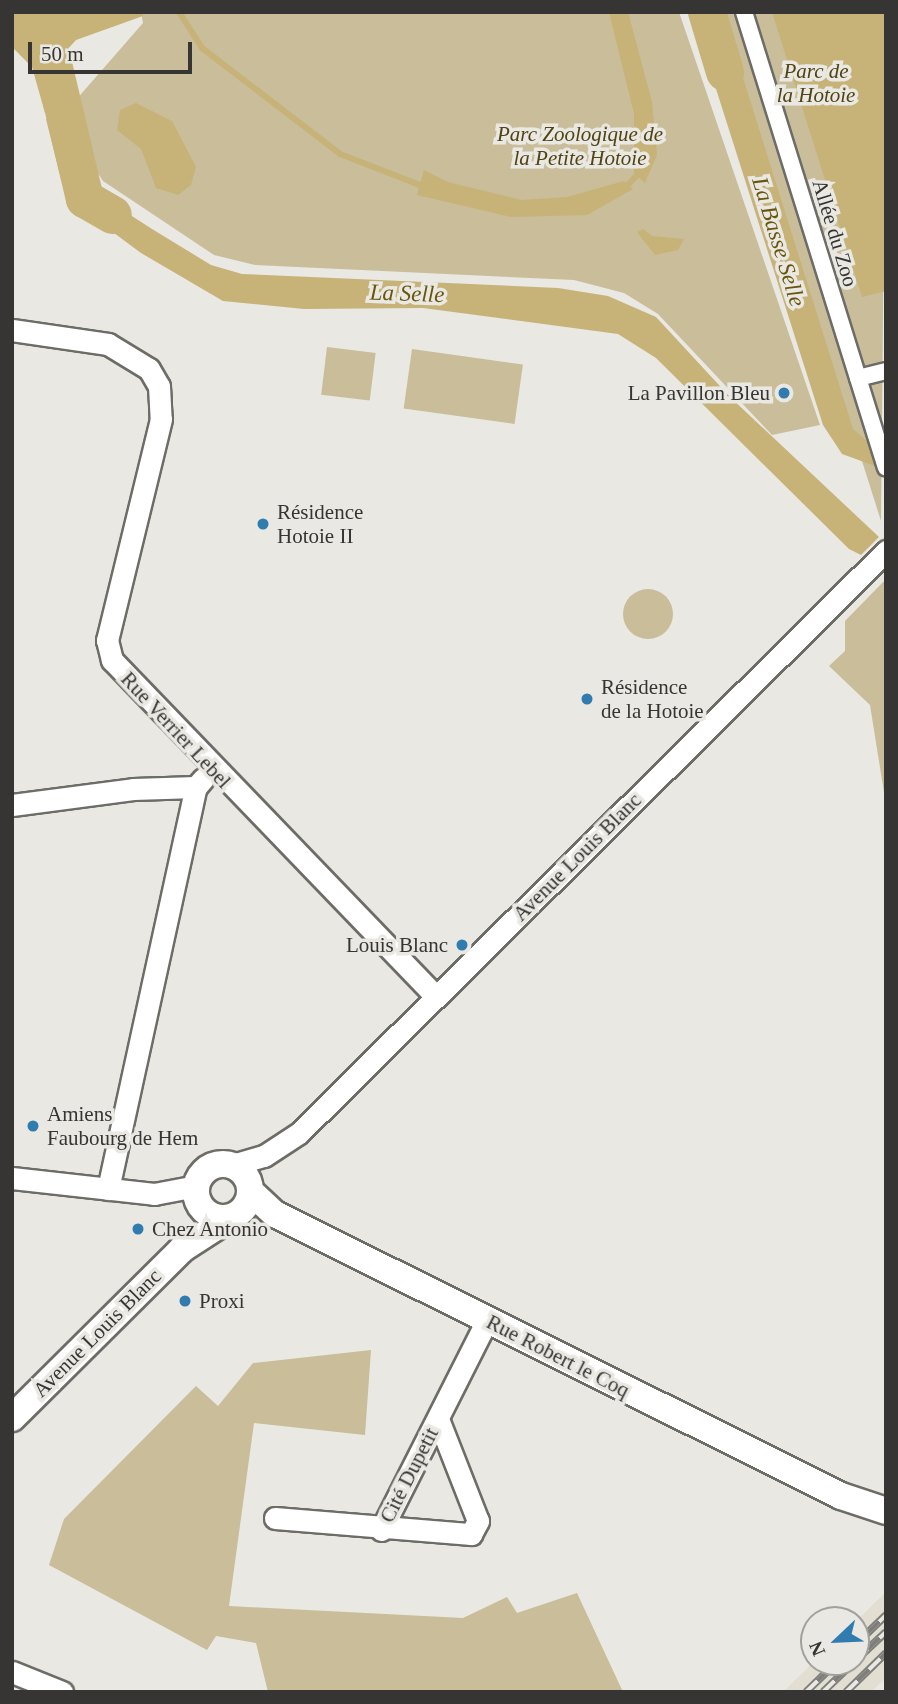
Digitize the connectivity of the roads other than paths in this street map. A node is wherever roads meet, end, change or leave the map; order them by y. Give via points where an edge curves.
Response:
1 (744, 12) edge
2 (12, 330) edge
3 (886, 371) edge
4 (858, 378) junction
5 (886, 467) edge
6 (886, 551) edge
7 (212, 770) junction
8 (196, 787) junction
9 (12, 806) edge
10 (436, 998) junction
11 (12, 1178) edge
12 (108, 1189) junction
13 (241, 1193) junction
14 (198, 1195) junction
15 (182, 1249) junction
16 (487, 1320) junction
17 (12, 1418) edge
18 (438, 1419) junction
19 (841, 1496) junction
20 (886, 1511) edge
21 (275, 1518) dead end
22 (886, 1526) edge
23 (381, 1530) junction
24 (12, 1672) edge
25 (62, 1692) edge

1 - 4 street, Allée du Zoo
2 - 7 street, Rue Verrier Lebel via 114,346 134,355 159,386 161,419 107,640 125,680
3 - 4 street
4 - 5 street, Allée du Zoo
6 - 10 street, Avenue Louis Blanc
7 - 8 street
7 - 10 street, Rue Verrier Lebel
8 - 9 street via 133,789
8 - 12 street
10 - 13 street, Avenue Louis Blanc via 299,1133 264,1156
11 - 12 street
12 - 14 street
13 - 14 street via 212,1216
13 - 14 street via 209,1168
13 - 15 street, Avenue Louis Blanc
13 - 16 street, Rue Robert le Coq
14 - 15 street, Avenue Louis Blanc
15 - 17 street, Avenue Louis Blanc
16 - 18 street, Cité Dupetit
16 - 19 street, Rue Robert le Coq
18 - 23 street, Cité Dupetit
18 - 23 street, Cité Dupetit via 476,1529 471,1534
19 - 20 street
19 - 22 street
21 - 23 street, Cité Dupetit
24 - 25 street

